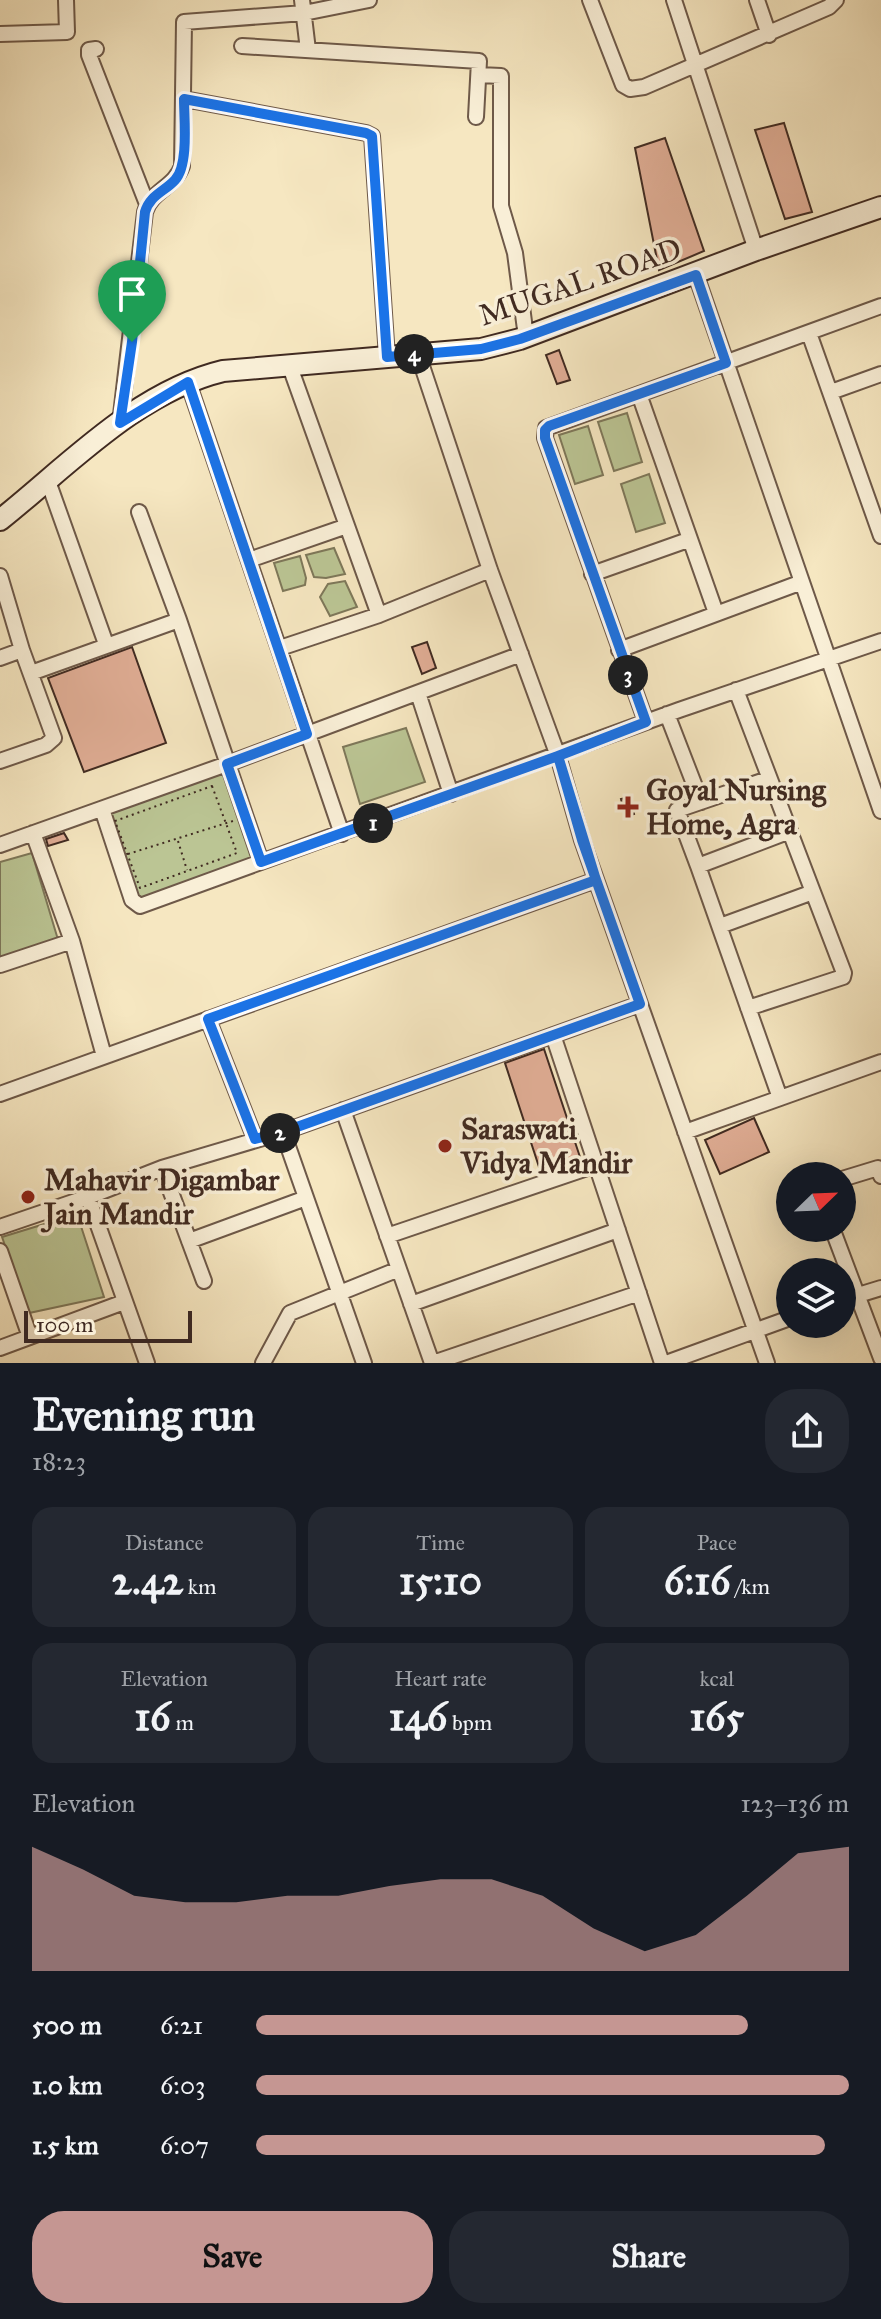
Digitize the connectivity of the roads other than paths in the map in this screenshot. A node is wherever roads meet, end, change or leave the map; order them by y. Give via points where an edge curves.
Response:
1 (66, 0) edge
2 (369, 0) edge
3 (590, 0) edge
4 (674, 0) edge
5 (757, 0) edge
6 (836, 0) edge
7 (303, 7) edge
8 (0, 34) edge
9 (769, 35) junction
10 (242, 46) dead end
11 (96, 49) dead end
12 (308, 50) junction
13 (695, 64) junction
14 (479, 75) junction
15 (184, 99) junction
16 (476, 117) dead end
17 (147, 204) junction
18 (881, 207) edge
19 (756, 250) junction
20 (696, 275) junction
21 (881, 306) edge
22 (809, 333) junction
23 (526, 337) junction
24 (418, 354) junction
25 (387, 357) junction
26 (726, 363) junction
27 (289, 364) junction
28 (881, 374) edge
29 (188, 382) junction
30 (831, 392) junction
31 (639, 394) junction
32 (120, 423) junction
33 (48, 481) junction
34 (139, 512) dead end
35 (0, 520) edge
36 (347, 526) junction
37 (881, 536) edge
38 (688, 540) junction
39 (249, 560) junction
40 (490, 570) junction
41 (592, 574) junction
42 (0, 576) edge
43 (802, 582) junction
44 (716, 613) junction
45 (379, 615) junction
46 (179, 620) junction
47 (881, 641) edge
48 (106, 644) junction
49 (280, 648) junction
50 (22, 650) junction
51 (619, 650) junction
52 (521, 654) junction
53 (0, 658) edge
54 (827, 659) junction
55 (31, 673) junction
56 (736, 690) junction
57 (418, 693) junction
58 (667, 714) junction
59 (646, 722) junction
60 (307, 734) junction
61 (558, 756) junction
62 (0, 761) edge
63 (227, 764) junction
64 (768, 779) junction
65 (451, 794) junction
66 (701, 802) junction
67 (102, 809) junction
68 (881, 811) edge
69 (790, 831) junction
70 (33, 833) junction
71 (342, 834) junction
72 (0, 845) edge
73 (261, 862) junction
74 (698, 866) junction
75 (596, 880) junction
76 (813, 892) junction
77 (720, 926) junction
78 (72, 941) junction
79 (0, 965) edge
80 (640, 1004) junction
81 (748, 1008) junction
82 (208, 1019) junction
83 (553, 1035) junction
84 (104, 1056) junction
85 (881, 1062) edge
86 (0, 1094) edge
87 (780, 1098) junction
88 (343, 1110) junction
89 (283, 1132) junction
90 (685, 1132) junction
91 (255, 1139) junction
92 (596, 1165) junction
93 (162, 1168) junction
94 (880, 1170) edge
95 (856, 1176) edge
96 (88, 1197) junction
97 (306, 1198) junction
98 (0, 1227) edge
99 (618, 1230) junction
100 (387, 1236) junction
101 (189, 1241) junction
102 (837, 1242) edge
103 (0, 1251) edge
104 (399, 1269) junction
105 (204, 1281) dead end
106 (881, 1288) edge
107 (339, 1292) junction
108 (639, 1293) junction
109 (858, 1295) junction
110 (124, 1302) junction
111 (411, 1304) junction
112 (776, 1323) edge
113 (755, 1330) junction
114 (30, 1337) junction
115 (0, 1348) edge
116 (881, 1358) edge
117 (147, 1363) edge
118 (263, 1363) edge
119 (364, 1363) edge
120 (432, 1363) edge
121 (664, 1363) edge
122 (767, 1363) edge

1 - 8 street via 67,32
2 - 7 street
3 - 13 street via 626,88 644,87
4 - 13 street
5 - 9 street
6 - 9 street
7 - 12 street
7 - 15 street via 184,22
9 - 13 street
10 - 12 street
11 - 17 street via 89,55
12 - 14 street via 479,61
13 - 19 street
14 - 16 street
14 - 23 street via 501,76 501,206 515,253
15 - 17 street via 182,166 176,179
15 - 25 street via 372,136
17 - 32 street
18 - 19 street, MUGAL ROAD
19 - 20 street, MUGAL ROAD
20 - 23 street, MUGAL ROAD
20 - 26 street
21 - 22 street
22 - 26 street
22 - 30 street
23 - 24 street, MUGAL ROAD via 481,349
24 - 25 street, MUGAL ROAD
24 - 40 street
25 - 27 street, MUGAL ROAD
26 - 31 street
26 - 43 street
27 - 29 street, MUGAL ROAD via 223,371
27 - 36 street
28 - 30 street
29 - 32 street, MUGAL ROAD
29 - 39 street
30 - 37 street
31 - 38 street
31 - 41 street via 545,430
32 - 33 street, MUGAL ROAD
33 - 35 street, MUGAL ROAD
33 - 48 street
34 - 46 street
36 - 39 street
36 - 45 street
38 - 41 street
38 - 44 street
39 - 49 street
40 - 45 street
40 - 52 street
41 - 51 street
42 - 50 street
43 - 44 street
43 - 54 street
44 - 51 street
45 - 49 street
46 - 48 street
46 - 63 street
47 - 54 street
48 - 55 street
49 - 60 street
50 - 53 street
50 - 55 street
51 - 59 street
52 - 57 street
52 - 61 street
54 - 56 street
54 - 68 street
55 - 62 street via 54,738
56 - 58 street
56 - 64 street
57 - 60 street
57 - 65 street
58 - 59 street
58 - 66 street
59 - 61 street
60 - 63 street
60 - 71 street
61 - 65 street
61 - 75 street
63 - 67 street
63 - 73 street
64 - 66 street
64 - 69 street
65 - 71 street
66 - 74 street via 677,810
67 - 70 street
67 - 73 street via 138,905
69 - 74 street
69 - 76 street
70 - 72 street
70 - 78 street
71 - 73 street
74 - 77 street
75 - 80 street
75 - 82 street
76 - 77 street
76 - 81 street via 844,975
77 - 81 street
78 - 79 street
78 - 84 street
80 - 83 street
80 - 90 street
81 - 87 street
82 - 84 street
82 - 91 street
83 - 88 street
83 - 92 street
84 - 86 street
85 - 87 street
87 - 90 street
88 - 89 street
88 - 100 street
89 - 91 street
89 - 97 street
90 - 113 street
91 - 93 street
92 - 99 street
92 - 100 street
93 - 96 street
93 - 101 street
94 - 95 street
96 - 98 street
96 - 110 street
97 - 101 street
97 - 107 street
99 - 108 street
99 - 111 street
100 - 104 street
101 - 105 street
102 - 109 street
103 - 114 street
104 - 107 street
104 - 111 street
106 - 109 street
107 - 118 street via 290,1313
107 - 119 street
108 - 120 street
108 - 121 street
109 - 116 street
110 - 114 street
110 - 117 street
111 - 120 street
112 - 113 street
113 - 121 street
113 - 122 street
114 - 115 street

